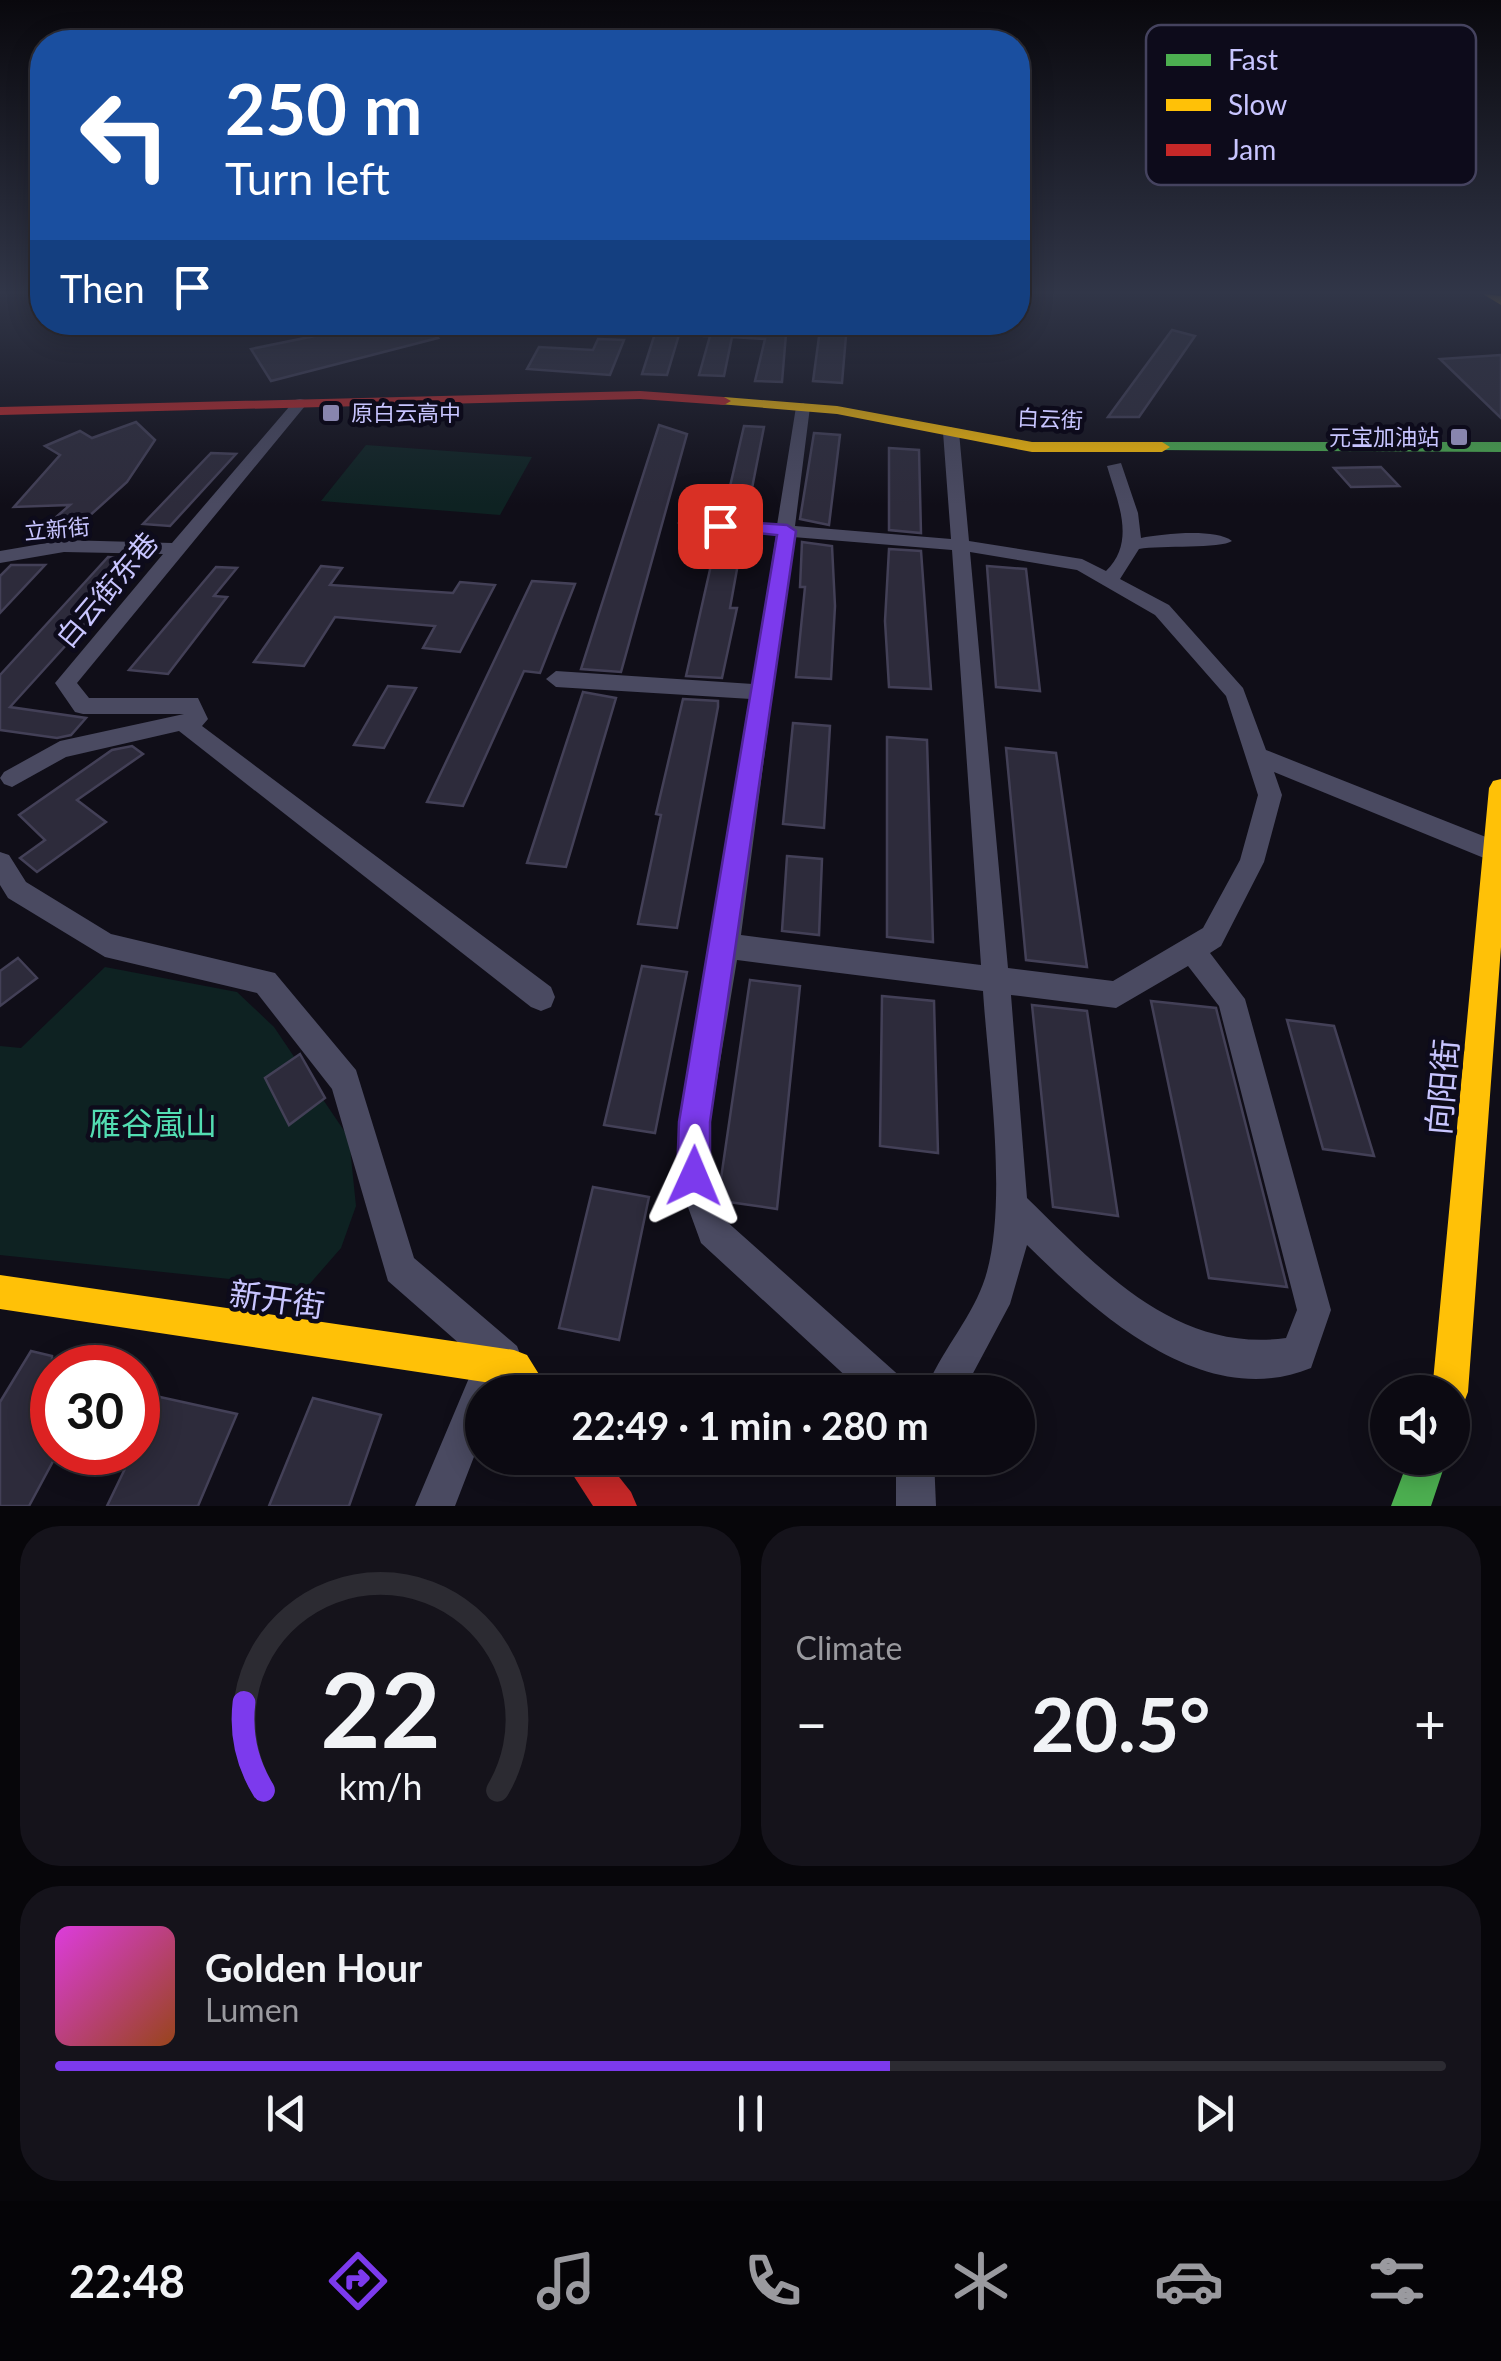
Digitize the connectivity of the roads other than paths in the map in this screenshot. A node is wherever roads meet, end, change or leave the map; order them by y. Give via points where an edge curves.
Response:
1 (300, 404) junction
2 (803, 407) junction
3 (0, 411) edge
4 (952, 432) junction
5 (1501, 447) edge
6 (1114, 466) dead end
7 (686, 523) dead end
8 (787, 531) junction
9 (1223, 542) dead end
10 (961, 545) junction
11 (1134, 545) junction
12 (178, 549) junction
13 (0, 558) edge
14 (1108, 580) junction
15 (556, 679) dead end
16 (763, 692) junction
17 (183, 724) junction
18 (1256, 754) junction
19 (6, 779) edge
20 (1501, 788) edge
21 (0, 800) edge
22 (1498, 852) edge
23 (0, 863) edge
24 (726, 946) junction
25 (1190, 950) junction
26 (997, 980) junction
27 (541, 997) dead end
28 (1010, 1206) junction
29 (0, 1292) edge
30 (513, 1375) edge
31 (871, 1375) edge
32 (952, 1375) edge
33 (1452, 1375) edge
34 (465, 1455) edge
35 (594, 1475) edge
36 (917, 1475) edge
37 (1422, 1475) edge
38 (434, 1506) edge
39 (618, 1506) edge
40 (916, 1506) edge
41 (1411, 1506) edge

1 - 2 main road, 白云街 via 640,395
1 - 3 main road, 白云街
1 - 12 street, 白云街东巷
2 - 4 main road, 白云街
2 - 8 street
4 - 5 main road, 白云街 via 1032,447
4 - 10 street
6 - 11 street
7 - 8 street
8 - 10 street
8 - 16 street
9 - 11 street
10 - 14 street via 1082,565
10 - 26 street
11 - 14 street via 1124,567
12 - 13 street, 立新街 via 64,546
12 - 17 street, 白云街东巷 via 65,683 83,706 190,704 197,718
14 - 18 street via 1162,610 1236,693
15 - 16 street
16 - 24 street
17 - 19 street via 60,750
17 - 27 street
18 - 22 street
18 - 25 street via 1270,794 1252,862 1212,937
19 - 21 street
20 - 22 main road, 向阳街
22 - 33 main road, 向阳街
23 - 30 street via 17,890 105,945 265,982 345,1081 400,1269
24 - 26 street
24 - 31 street via 695,1122 694,1176 713,1231
25 - 26 street via 1116,995
25 - 28 street via 1231,999 1314,1310 1298,1355 1238,1359 1169,1338 1077,1270
26 - 28 street
28 - 32 street via 1011,1244 998,1292
29 - 30 main road, 新开街
34 - 38 street
35 - 39 main road
36 - 40 street
37 - 41 main road

